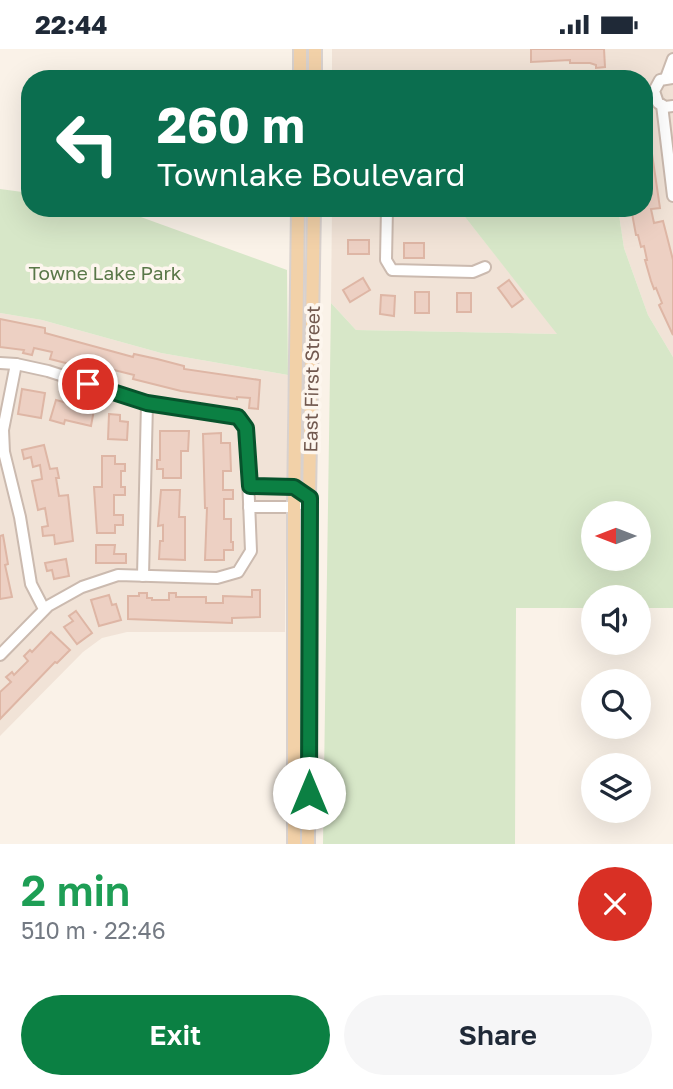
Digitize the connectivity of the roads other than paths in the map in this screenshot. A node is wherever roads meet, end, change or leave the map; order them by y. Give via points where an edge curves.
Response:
1 (300, 49) edge
2 (315, 49) edge
3 (673, 59) edge
4 (300, 70) edge
5 (315, 70) edge
6 (670, 78) edge
7 (669, 107) edge
8 (672, 180) edge
9 (673, 197) edge
10 (298, 217) edge
11 (314, 217) edge
12 (387, 217) edge
13 (485, 267) dead end
14 (0, 363) edge
15 (16, 364) junction
16 (147, 403) junction
17 (250, 486) junction
18 (294, 487) junction
19 (310, 498) junction
20 (249, 507) junction
21 (294, 507) junction
22 (143, 576) junction
23 (44, 609) junction
24 (0, 655) edge
25 (294, 844) edge
26 (308, 844) edge

1 - 4 main road
2 - 5 main road
3 - 6 street
6 - 7 street via 657,83 654,91 656,100
7 - 8 street via 666,138
8 - 9 street
10 - 18 main road, East First Street
11 - 19 main road, East First Street
12 - 13 street via 386,260 392,270 472,272
14 - 15 street
15 - 16 street
15 - 23 street via 3,430 4,452 31,584
16 - 17 street via 238,417 246,428
16 - 22 street
17 - 18 street
17 - 20 street
18 - 19 street
18 - 21 main road, East First Street
19 - 21 street
19 - 26 main road, East First Street
20 - 21 street
20 - 22 street via 251,551 238,572 217,578
21 - 25 main road, East First Street
22 - 23 street via 118,575 82,586
23 - 24 street

